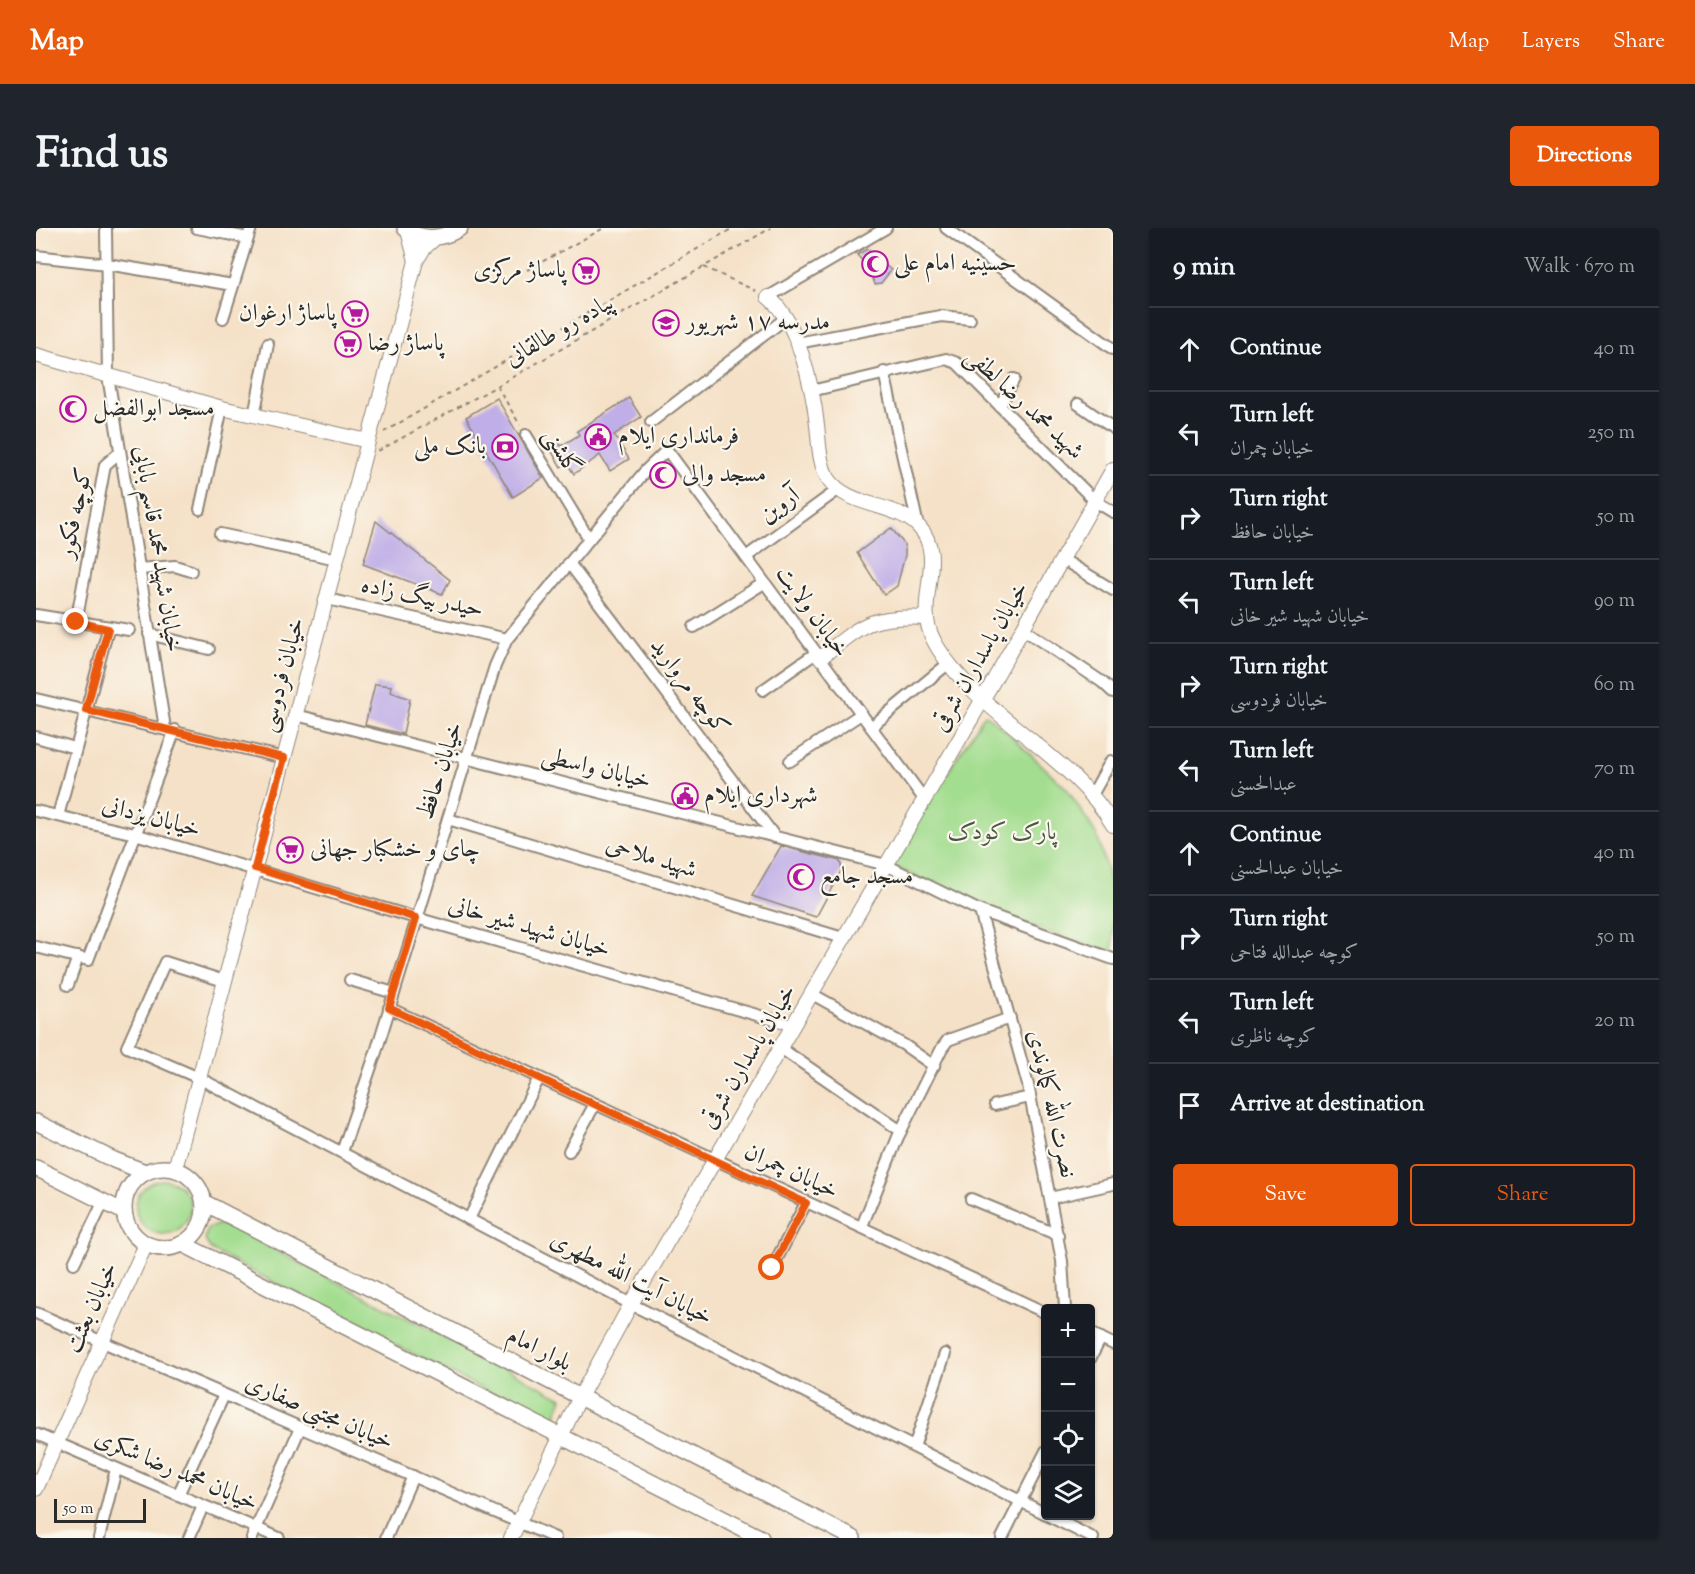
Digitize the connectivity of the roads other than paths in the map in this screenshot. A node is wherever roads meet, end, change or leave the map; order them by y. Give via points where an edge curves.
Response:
1 (106, 228) edge
2 (197, 228) edge
3 (460, 228) edge
4 (886, 228) edge
5 (946, 228) edge
6 (406, 230) edge
7 (249, 233) edge
8 (435, 238) junction
9 (36, 256) edge
10 (416, 261) junction
11 (107, 264) junction
12 (233, 285) junction
13 (768, 297) joint
14 (223, 318) dead end
15 (786, 318) junction
16 (970, 319) dead end
17 (797, 343) junction
18 (268, 344) dead end
19 (1113, 349) edge
20 (36, 355) edge
21 (884, 372) junction
22 (108, 376) junction
23 (1014, 379) dead end
24 (811, 391) junction
25 (1078, 404) dead end
26 (1000, 406) junction
27 (222, 408) junction
28 (254, 416) junction
29 (651, 422) dead end
30 (1113, 428) edge
31 (526, 435) road end
32 (368, 441) junction
33 (667, 450) joint
34 (120, 452) junction
35 (1113, 469) edge
36 (839, 489) junction
37 (1095, 501) junction
38 (200, 509) dead end
39 (1113, 512) edge
40 (918, 526) junction
41 (220, 534) dead end
42 (589, 539) junction
43 (746, 557) junction
44 (337, 559) junction
45 (1062, 559) junction
46 (569, 563) junction
47 (139, 569) junction
48 (191, 571) dead end
49 (765, 583) junction
50 (1113, 590) edge
51 (327, 599) junction
52 (36, 615) edge
53 (927, 618) junction
54 (76, 622) junction
55 (694, 627) dead end
56 (108, 629) junction
57 (1023, 629) junction
58 (129, 630) dead end
59 (149, 634) junction
60 (507, 639) junction
61 (209, 650) dead end
62 (818, 656) junction
63 (949, 663) junction
64 (763, 690) dead end
65 (1113, 692) edge
66 (36, 699) edge
67 (983, 699) junction
68 (86, 710) junction
69 (861, 714) junction
70 (296, 715) junction
71 (871, 727) junction
72 (170, 729) junction
73 (36, 737) edge
74 (75, 748) junction
75 (284, 758) junction
76 (467, 758) junction
77 (790, 761) dead end
78 (1112, 761) dead end
79 (924, 800) junction
80 (1102, 803) edge
81 (36, 811) edge
82 (58, 816) junction
83 (448, 819) junction
84 (1113, 825) edge
85 (135, 834) junction
86 (775, 837) junction
87 (886, 865) junction
88 (255, 868) junction
89 (980, 911) junction
90 (416, 918) junction
91 (843, 938) junction
92 (36, 947) edge
93 (78, 957) junction
94 (1113, 959) edge
95 (350, 980) dead end
96 (224, 981) junction
97 (68, 985) dead end
98 (394, 993) junction
99 (812, 994) junction
100 (389, 1008) junction
101 (1010, 1018) junction
102 (792, 1024) junction
103 (779, 1047) junction
104 (934, 1066) junction
105 (199, 1078) junction
106 (539, 1078) junction
107 (1030, 1096) junction
108 (595, 1104) junction
109 (995, 1105) dead end
110 (36, 1122) edge
111 (901, 1131) junction
112 (569, 1151) dead end
113 (342, 1152) junction
114 (714, 1160) junction
115 (36, 1168) edge
116 (175, 1168) junction
117 (145, 1172) junction
118 (1113, 1184) edge
119 (1050, 1198) junction
120 (971, 1199) dead end
121 (103, 1203) junction
122 (205, 1203) junction
123 (806, 1203) junction
124 (124, 1212) junction
125 (469, 1219) junction
126 (862, 1226) junction
127 (1058, 1235) junction
128 (146, 1244) junction
129 (183, 1244) junction
130 (74, 1263) dead end
131 (772, 1268) dead end
132 (631, 1304) junction
133 (1065, 1304) edge
134 (1041, 1311) edge
135 (36, 1312) edge
136 (1096, 1336) edge
137 (101, 1343) junction
138 (1113, 1344) edge
139 (945, 1354) dead end
140 (1090, 1358) edge
141 (225, 1395) junction
142 (580, 1397) junction
143 (300, 1428) junction
144 (36, 1434) edge
145 (561, 1435) junction
146 (57, 1443) junction
147 (914, 1447) junction
148 (1041, 1461) edge
149 (116, 1469) junction
150 (413, 1476) junction
151 (36, 1489) edge
152 (178, 1495) junction
153 (1021, 1501) junction
154 (203, 1506) junction
155 (1041, 1512) edge
156 (1057, 1520) edge
157 (519, 1522) junction
158 (254, 1533) edge
159 (99, 1538) edge
160 (189, 1538) edge
161 (279, 1538) edge
162 (386, 1538) edge
163 (511, 1538) edge
164 (555, 1538) edge
165 (761, 1538) edge
166 (853, 1538) edge
167 (1002, 1538) edge
168 (1093, 1538) edge

1 - 11 street, خیابان شهید محمد قاسم بابایی
2 - 7 street
3 - 8 main road
4 - 13 street
5 - 19 street
6 - 8 main road
6 - 10 street, خیابان فردوسی
7 - 12 street
8 - 10 street, خیابان فردوسی
9 - 11 street
10 - 32 street, خیابان فردوسی
11 - 12 street
11 - 22 street, خیابان شهید محمد قاسم بابایی
12 - 14 street
13 - 15 street
15 - 17 street
15 - 29 street
16 - 17 street via 941,315
17 - 24 street
18 - 28 street
20 - 22 street
21 - 24 street, شهید محمد رضا لطفی
21 - 26 street, شهید محمد رضا لطفی via 946,359 957,363
21 - 40 street
22 - 27 street
22 - 34 street, خیابان شهید محمد قاسم بابایی
23 - 26 street
24 - 36 street via 821,456 828,479
25 - 30 street
26 - 37 street, شهید محمد رضا لطفی
27 - 28 street
27 - 38 street
28 - 32 street
31 - 42 street, گلشنی
32 - 44 street, خیابان فردوسی
33 - 42 street, خیابان حافظ
33 - 43 street, خیابان ولایت
34 - 47 street, خیابان شهید محمد قاسم بابایی
34 - 54 street, کوچه فکور via 105,465
35 - 37 street, خیابان پاسداران شرقی
36 - 40 street via 903,515
36 - 43 street, آروین
37 - 39 street, شهید محمد رضا لطفی
37 - 45 street, خیابان پاسداران شرقی
40 - 53 street via 930,549
41 - 44 street
42 - 46 street, خیابان حافظ
43 - 49 street, خیابان ولایت
44 - 51 street, خیابان فردوسی
45 - 50 street
45 - 57 street, خیابان پاسداران شرقی
46 - 60 street, خیابان حافظ
46 - 86 street, کوچه مروارید
47 - 48 street via 175,566
47 - 59 street, خیابان شهید محمد قاسم بابایی
49 - 55 street
49 - 62 street, خیابان ولایت
51 - 60 street, حیدر بیگ زاده
51 - 70 street, خیابان فردوسی
52 - 54 street
53 - 62 street via 895,617 866,623
53 - 63 street via 931,634
54 - 56 street
56 - 58 street
56 - 68 street
57 - 65 street
57 - 67 street, خیابان پاسداران شرقی
59 - 61 street
59 - 72 street, خیابان شهید محمد قاسم بابایی
60 - 76 street, خیابان حافظ
62 - 64 street
62 - 69 street, خیابان ولایت
63 - 67 street
63 - 71 street
66 - 68 street
67 - 79 street, خیابان پاسداران شرقی
67 - 80 street
68 - 72 street
68 - 74 street
69 - 71 street, خیابان ولایت
69 - 77 street
70 - 75 street, خیابان فردوسی
70 - 76 street, خیابان واسطی
71 - 79 street, خیابان ولایت
72 - 75 street
72 - 85 street
73 - 74 street
74 - 82 street
75 - 88 street, خیابان فردوسی
76 - 83 street, خیابان حافظ
76 - 86 street, خیابان واسطی
78 - 80 street
79 - 87 street, خیابان پاسداران شرقی
80 - 84 street
81 - 82 street, خیابان یزدانی
82 - 85 street, خیابان یزدانی
83 - 90 street, خیابان حافظ
83 - 91 street, شهید ملاحی
85 - 88 street, خیابان یزدانی
85 - 93 street via 88,960
86 - 87 street, خیابان واسطی
87 - 89 street, خیابان واسطی
87 - 91 street, خیابان پاسدارن شرقی
88 - 90 street, خیابان شهید شیر خانی
88 - 96 street, خیابان فردوسی
89 - 94 street, خیابان واسطی
89 - 101 street, نصرت الله کمالوندی
90 - 98 street, خیابان حافظ
90 - 102 street, خیابان شهید شیر خانی
91 - 99 street, خیابان پاسدارن شرقی
92 - 93 street
93 - 97 street
95 - 98 street
96 - 105 street, خیابان فردوسی
96 - 105 street, خیابان آیت الله مطهری via 165,962 127,1047
98 - 100 street, خیابان حافظ
99 - 102 street, خیابان پاسدارن شرقی
99 - 104 street
100 - 106 street, خیابان چمران
100 - 113 street, خیابان حافظ
101 - 104 street via 948,1040
101 - 107 street, نصرت الله کمالوندی
102 - 103 street, خیابان پاسدارن شرقی
103 - 111 street
103 - 114 street, خیابان پاسدارن شرقی
104 - 111 street
105 - 113 street, خیابان آیت الله مطهری
105 - 116 street, خیابان فردوسی
106 - 108 street, خیابان چمران
106 - 125 street
107 - 109 street
107 - 119 street, نصرت الله کمالوندی
108 - 112 street
108 - 114 street, خیابان چمران
110 - 117 main road
111 - 126 street
113 - 125 street, خیابان آیت الله مطهری
114 - 123 street, خیابان چمران
114 - 132 street, خیابان پاسدارن شرقی
115 - 121 main road
116 - 117 main road
116 - 122 main road via 197,1183
117 - 124 main road via 128,1189
118 - 119 street
119 - 127 street, نصرت الله کمالوندی
120 - 127 street
121 - 124 main road
121 - 130 street
122 - 129 main road via 200,1227
122 - 142 main road, بلوار امام
123 - 126 street, خیابان چمران
123 - 131 street
124 - 128 main road via 128,1225
125 - 132 street, خیابان آیت الله مطهری
126 - 134 street, خیابان چمران
127 - 133 street, نصرت الله کمالوندی
128 - 129 main road via 171,1248
128 - 137 street, خیابان بعثت
129 - 145 main road
132 - 142 street, خیابان پاسدارن شرقی
132 - 147 street, خیابان آیت الله مطهری
135 - 137 street, خیابان مجتبی صفاری
136 - 138 street
136 - 140 street
137 - 141 street, خیابان مجتبی صفاری
137 - 146 street, خیابان بعثت
139 - 147 street
141 - 143 street, خیابان مجتبی صفاری
141 - 152 street
142 - 145 street, خیابان پاسدارن شرقی
142 - 166 main road, بلوار امام
143 - 150 street, خیابان مجتبی صفاری
143 - 158 street
144 - 146 street, خیابان محمد رضا شکری
145 - 157 street, خیابان پاسدارن شرقی
145 - 165 main road
146 - 149 street, خیابان محمد رضا شکری
146 - 151 street, خیابان بعثت
147 - 153 street, خیابان آیت الله مطهری
148 - 153 street
149 - 152 street, خیابان محمد رضا شکری
149 - 159 street
150 - 157 street, خیابان مجتبی صفاری
150 - 162 street
152 - 154 street, خیابان محمد رضا شکری
153 - 155 street, خیابان آیت الله مطهری
153 - 167 street
154 - 158 street, خیابان محمد رضا شکری
154 - 160 street
156 - 168 street, خیابان آیت الله مطهری
157 - 163 street, خیابان پاسدارن شرقی
157 - 164 street, خیابان مجتبی صفاری
158 - 161 street, خیابان محمد رضا شکری

